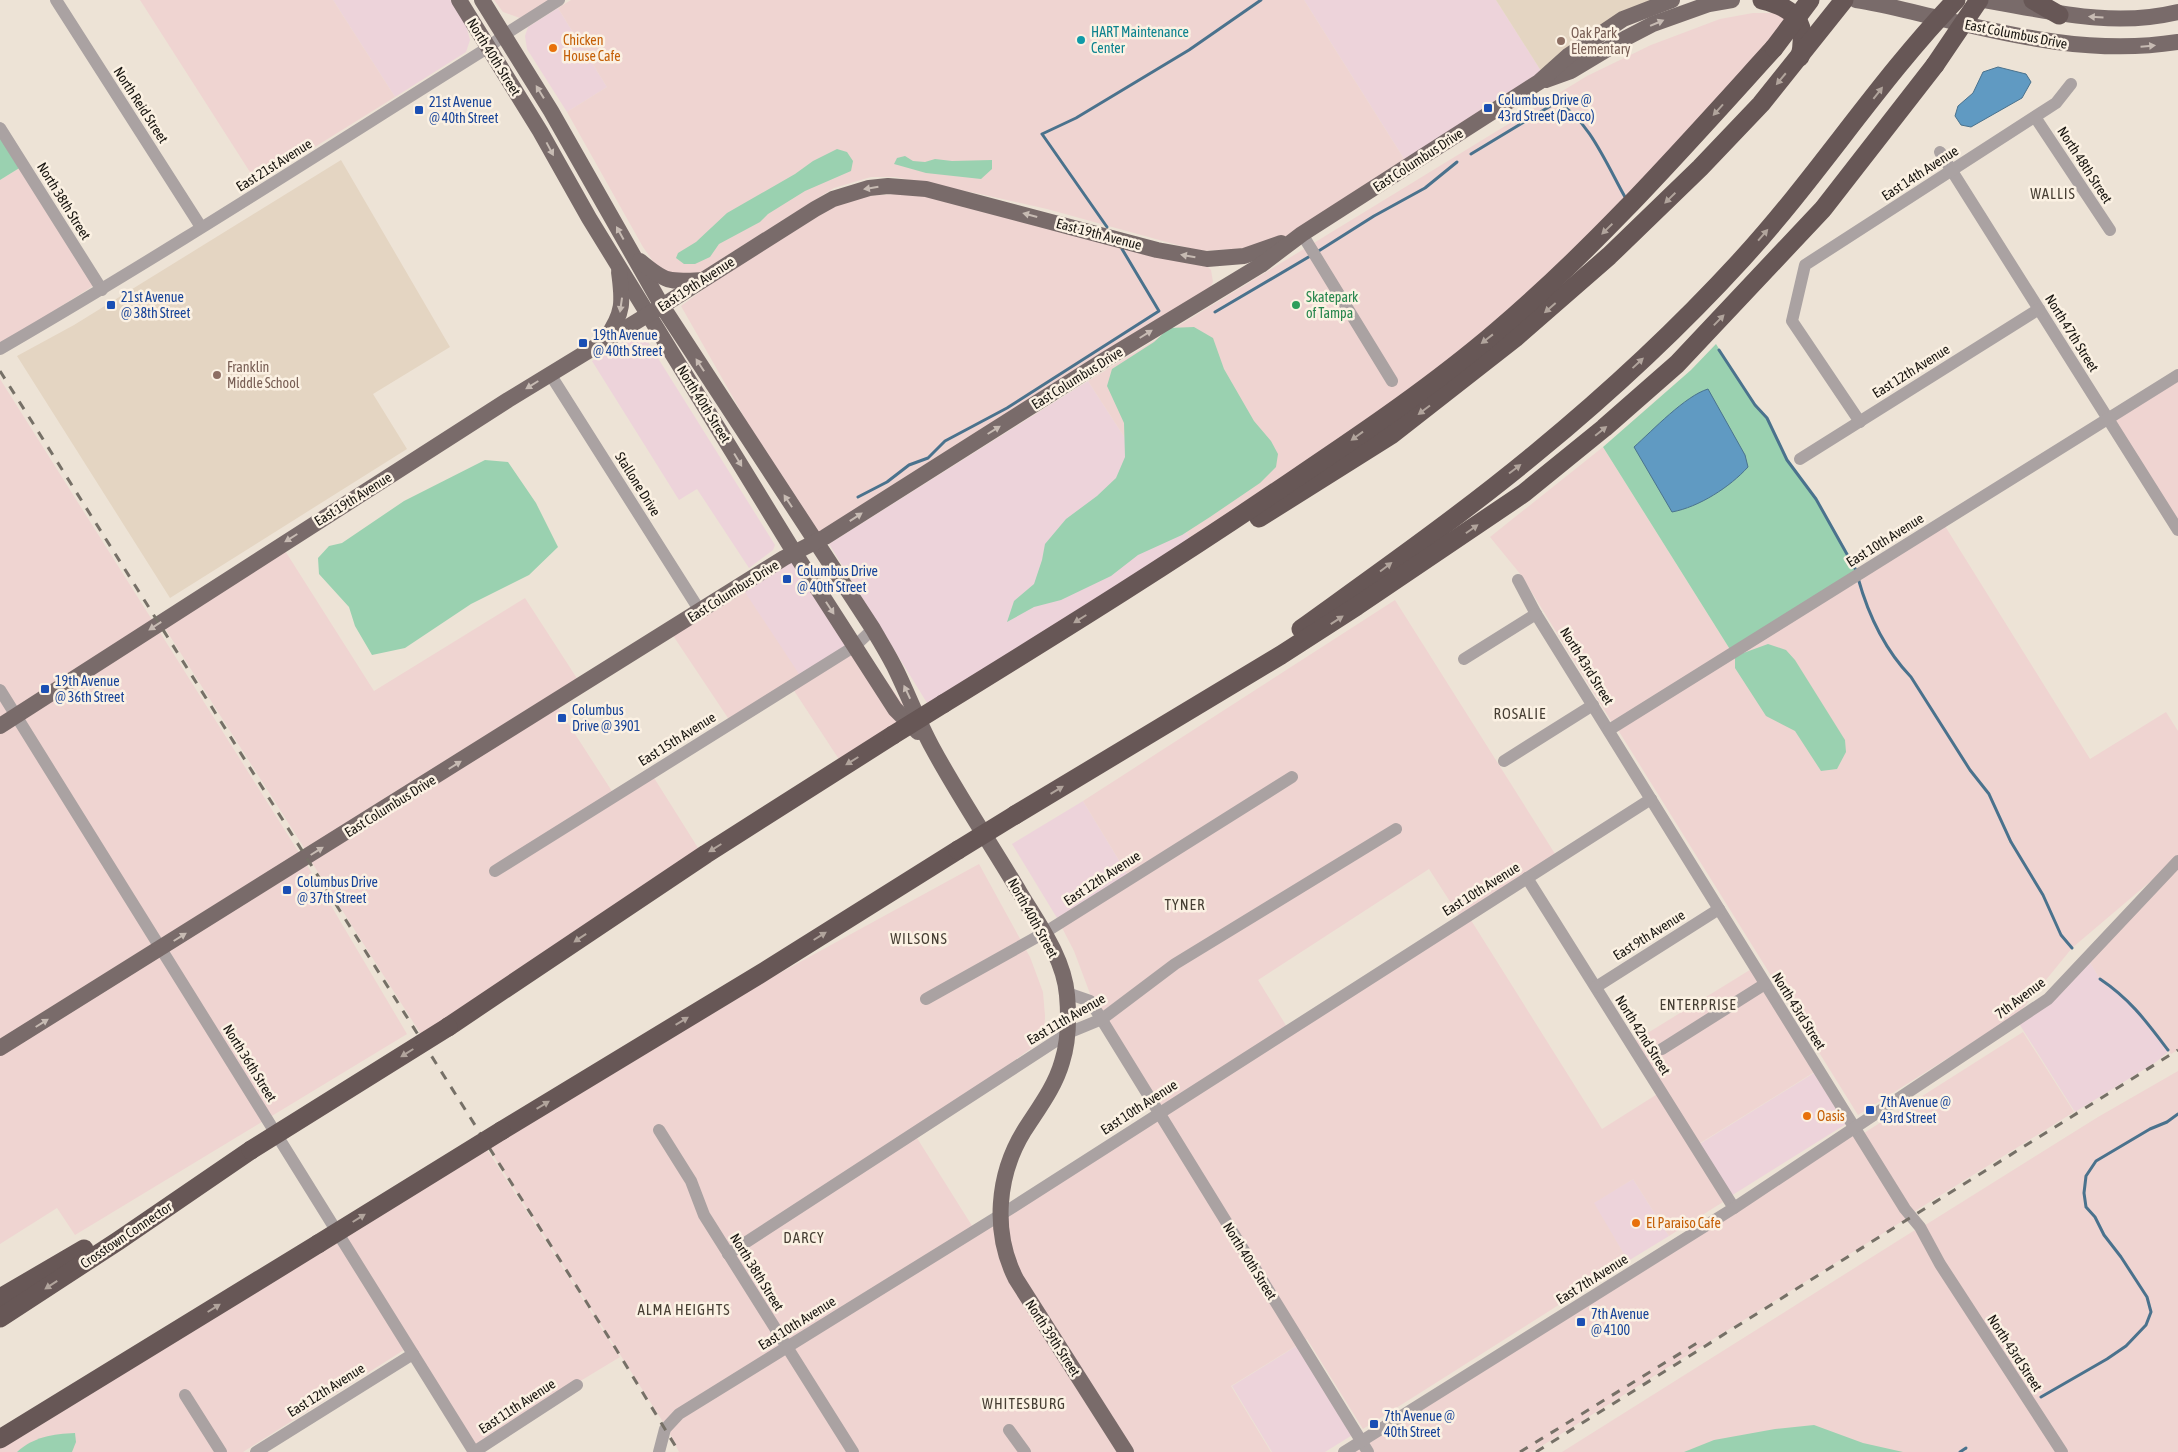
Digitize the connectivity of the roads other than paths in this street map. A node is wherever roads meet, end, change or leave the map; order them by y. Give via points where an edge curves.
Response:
1 (56, 0) edge
2 (458, 0) edge
3 (482, 0) edge
4 (559, 0) edge
5 (1654, 0) edge
6 (1672, 0) edge
7 (1732, 0) edge
8 (1762, 0) edge
9 (1810, 0) edge
10 (1844, 0) edge
11 (1856, 0) edge
12 (1956, 0) edge
13 (1979, 0) edge
14 (1984, 0) edge
15 (2033, 0) edge
16 (2178, 12) edge
17 (2060, 15) junction
18 (1624, 19) junction
19 (1938, 19) junction
20 (1970, 25) junction
21 (504, 35) junction
22 (2178, 42) edge
23 (489, 47) junction
24 (1912, 50) junction
25 (1800, 57) junction
26 (1539, 82) junction
27 (2071, 84) dead end
28 (2035, 116) junction
29 (0, 128) edge
30 (1940, 152) dead end
31 (1952, 170) junction
32 (201, 227) junction
33 (2110, 230) dead end
34 (1302, 234) junction
35 (632, 255) junction
36 (1221, 260) junction
37 (618, 265) junction
38 (704, 279) junction
39 (1223, 287) junction
40 (102, 290) junction
41 (2039, 309) junction
42 (655, 310) junction
43 (604, 341) junction
44 (0, 349) edge
45 (550, 374) junction
46 (2178, 375) edge
47 (1392, 381) dead end
48 (2108, 419) junction
49 (1860, 422) junction
50 (1800, 459) dead end
51 (2178, 530) edge
52 (815, 542) junction
53 (794, 552) junction
54 (1518, 580) dead end
55 (1122, 594) junction
56 (700, 611) junction
57 (1536, 614) junction
58 (873, 629) junction
59 (855, 646) junction
60 (1464, 659) dead end
61 (0, 690) edge
62 (1593, 705) junction
63 (16, 714) junction
64 (1176, 718) junction
65 (0, 726) edge
66 (1609, 730) junction
67 (932, 746) junction
68 (1504, 761) dead end
69 (1292, 777) dead end
70 (1651, 799) junction
71 (1396, 829) dead end
72 (2178, 861) edge
73 (495, 871) dead end
74 (1527, 878) junction
75 (1719, 909) junction
76 (1044, 932) junction
77 (162, 949) junction
78 (1765, 984) junction
79 (1596, 987) junction
80 (1068, 993) junction
81 (926, 999) dead end
82 (1102, 1019) junction
83 (1068, 1033) junction
84 (0, 1048) edge
85 (1662, 1048) dead end
86 (1158, 1113) junction
87 (1854, 1127) junction
88 (659, 1130) dead end
89 (251, 1150) junction
90 (1734, 1208) junction
91 (1000, 1215) junction
92 (728, 1254) junction
93 (0, 1298) edge
94 (0, 1318) edge
95 (787, 1348) junction
96 (413, 1354) junction
97 (577, 1384) dead end
98 (185, 1395) dead end
99 (1009, 1430) dead end
100 (2, 1444) edge
101 (1364, 1447) edge
102 (221, 1452) edge
103 (256, 1452) edge
104 (474, 1452) edge
105 (660, 1452) edge
106 (853, 1452) edge
107 (1025, 1452) edge
108 (1126, 1452) edge
109 (1344, 1452) edge
110 (2062, 1452) edge

1 - 32 street, North Reid Street
2 - 23 main road, North 40th Street
3 - 21 main road, North 40th Street
4 - 21 street, East 21st Avenue
5 - 18 main road
6 - 18 main road, East Columbus Drive
26 -> 7 main road, East Columbus Drive via 1571,71 1653,24 1709,4
8 - 25 highway via 1781,4 1792,12 1804,41
9 -> 55 highway, bridge via 1774,48 1625,211 1496,332 1345,445
10 - 25 highway
11 - 19 main road, East Columbus Drive
12 - 19 highway
64 -> 13 highway, bridge via 1281,655 1524,493 1677,364 1823,209 1935,65
14 - 17 main road, East Columbus Drive
15 - 17 highway
16 -> 17 main road, East Columbus Drive via 2132,18
18 - 26 main road, East Columbus Drive via 1568,56
19 - 20 main road, East Columbus Drive
19 - 24 highway
20 -> 22 main road, East Columbus Drive via 2067,44 2147,47
20 - 24 highway via 1936,35
21 - 23 street, East 21st Avenue
35 -> 21 main road, North 40th Street
23 - 32 street, East 21st Avenue
23 -> 37 main road, North 40th Street
64 -> 24 highway via 1459,512 1603,396 1743,258 1808,183
25 -> 55 highway via 1700,168 1610,256 1450,390 1391,436 1335,472
26 - 34 main road, East Columbus Drive
27 - 28 street, East 14th Avenue via 2056,103
28 - 31 street, East 14th Avenue
28 - 33 street, North 48th Street
29 - 40 street, North 38th Street
30 - 31 street, North 47th Street
31 - 41 street, North 47th Street
31 - 49 street, East 14th Avenue via 1806,265 1792,321
32 - 40 street, East 21st Avenue
34 - 36 main road, East 19th Avenue via 1263,250
34 - 39 main road, East Columbus Drive via 1261,265
34 - 47 street
35 - 38 main road via 664,279
35 - 42 main road, North 40th Street
36 -> 38 main road, East 19th Avenue via 1157,250 926,189 888,186 852,192 827,202
36 - 39 main road via 1225,273
37 - 42 main road, North 40th Street
37 -> 43 main road via 622,304
38 - 42 main road, East 19th Avenue
52 -> 39 main road, East Columbus Drive
40 - 44 street, East 21st Avenue
41 - 48 street, North 47th Street
41 - 49 street, East 12th Avenue
42 - 43 main road, East 19th Avenue
52 -> 42 main road, North 40th Street
42 -> 53 main road, North 40th Street
43 - 45 main road, East 19th Avenue
45 - 56 street, Stallone Drive
45 -> 63 main road, East 19th Avenue
46 - 48 street, East 10th Avenue
48 - 51 street, North 47th Street
48 - 66 street, East 10th Avenue
49 - 50 street, East 12th Avenue
52 - 53 main road, East Columbus Drive
52 - 58 main road, North 40th Street
53 - 56 main road, East Columbus Drive
53 -> 59 main road, North 40th Street
54 - 57 street, North 43rd Street
55 -> 89 highway, bridge via 893,734 706,854 448,1027
77 -> 56 main road, East Columbus Drive
57 - 60 street
57 - 62 street, North 43rd Street
58 - 59 street, East 15th Avenue
67 -> 58 main road, North 40th Street
59 - 67 main road, North 40th Street via 895,709
59 - 73 street, East 15th Avenue
61 - 63 street, North 36th Street
62 - 66 street, North 43rd Street
62 - 68 street
63 - 65 main road, East 19th Avenue
63 - 77 street, North 36th Street
100 -> 64 highway, bridge via 172,1334
66 - 70 street, North 43rd Street
67 - 76 main road, North 40th Street
69 - 76 street, East 12th Avenue
70 - 74 street, East 10th Avenue
70 - 75 street, North 43rd Street
71 - 82 street, East 11th Avenue via 1175,964
72 - 87 street, 7th Avenue via 2048,999
74 - 79 street, North 42nd Street
74 - 86 street, East 10th Avenue
75 - 78 street, North 43rd Street
75 - 79 street, East 9th Avenue
76 - 80 main road, North 40th Street
76 - 81 street, East 12th Avenue
84 -> 77 main road, East Columbus Drive
77 - 96 street, North 36th Street
78 - 85 street
78 - 87 street, North 43rd Street
79 - 90 street, North 42nd Street
80 - 82 street, North 40th Street via 1090,1001
80 - 83 main road, North 40th Street
82 - 83 street, East 11th Avenue
82 - 86 street, North 40th Street
83 - 91 main road, North 40th Street via 1062,1063 1047,1097 1008,1163
83 - 92 street, East 11th Avenue
86 - 91 street, East 10th Avenue
86 - 101 street, North 40th Street
87 - 90 street, East 7th Avenue
87 - 110 street, North 43rd Street
88 - 92 street, North 38th Street via 691,1181 701,1210
89 - 93 highway
89 -> 94 highway, Crosstown Connector
90 - 101 street, East 7th Avenue
91 - 95 street, East 10th Avenue
91 - 108 main road, North 39th Street via 1013,1274
92 - 95 street, North 38th Street
95 - 105 street, East 10th Avenue via 679,1414 665,1429
95 - 106 street, North 38th Street
96 - 103 street, East 12th Avenue
96 - 104 street, North 36th Street
97 - 104 street, East 11th Avenue
98 - 102 street
99 - 107 street
101 - 109 street, East 7th Avenue

